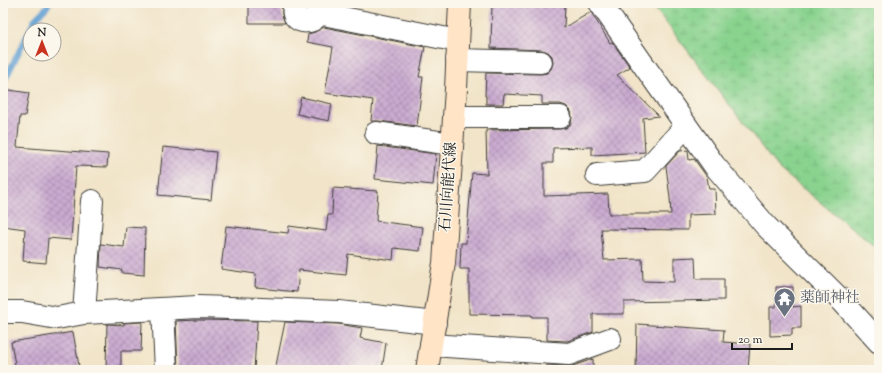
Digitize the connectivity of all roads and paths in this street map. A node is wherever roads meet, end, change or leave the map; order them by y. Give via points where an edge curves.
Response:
1 (296, 3) edge
2 (460, 3) edge
3 (600, 3) edge
4 (317, 8) edge
5 (458, 50) junction
6 (541, 62) dead end
7 (454, 117) junction
8 (560, 117) dead end
9 (686, 126) junction
10 (376, 133) dead end
11 (452, 144) junction
12 (597, 175) dead end
13 (92, 201) dead end
14 (163, 309) junction
15 (3, 312) edge
16 (84, 313) junction
17 (435, 323) junction
18 (610, 339) dead end
19 (879, 342) edge
20 (431, 344) junction
21 (166, 370) edge
22 (427, 370) edge

1 - 4 street via 294,11 297,18 307,22 317,16
2 - 5 main road, 石川向能代線
3 - 9 street
4 - 5 street
5 - 6 street
5 - 7 main road, 石川向能代線
7 - 8 street
7 - 11 main road, 石川向能代線
9 - 12 street via 644,171
9 - 19 street via 714,165 766,226 843,302
10 - 11 street
11 - 17 main road, 石川向能代線 via 444,263
13 - 16 street
14 - 16 street
14 - 17 street via 206,307 339,312
14 - 21 street
15 - 16 street via 22,312 57,318
17 - 20 main road, 石川向能代線
18 - 20 street via 569,354
20 - 22 main road, 石川向能代線

